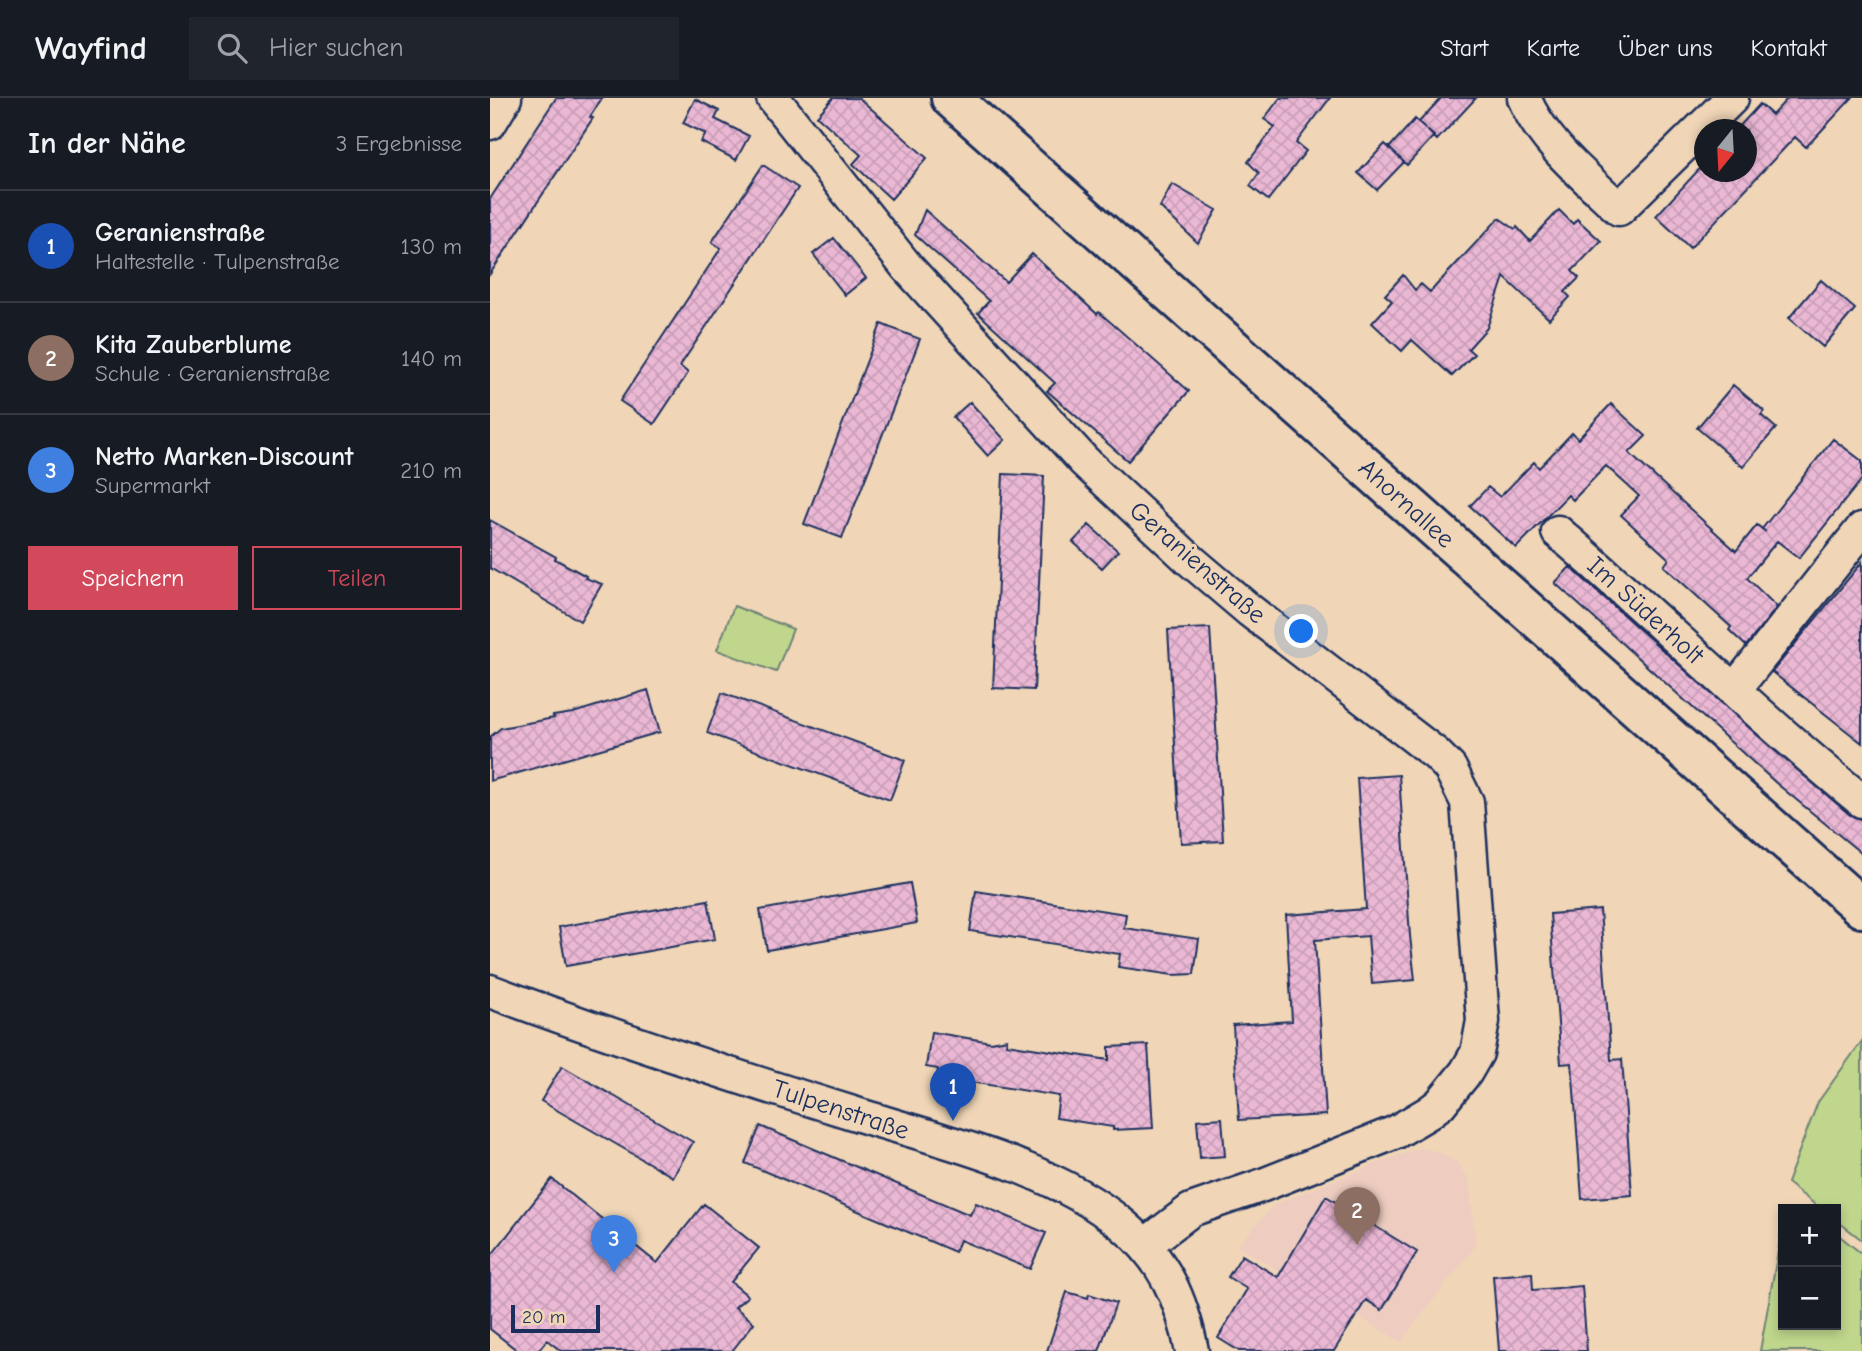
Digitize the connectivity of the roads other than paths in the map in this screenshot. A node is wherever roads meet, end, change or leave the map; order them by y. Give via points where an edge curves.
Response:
1 (505, 98) edge
2 (773, 98) edge
3 (951, 98) edge
4 (1524, 98) edge
5 (1732, 98) edge
6 (490, 123) edge
7 (1862, 529) edge
8 (1558, 532) dead end
9 (1735, 689) junction
10 (1862, 801) edge
11 (1862, 908) edge
12 (490, 990) edge
13 (1145, 1245) junction
14 (1192, 1351) edge

1 - 6 street
2 - 13 street, Geranienstraße via 907,267 1084,461 1239,601 1436,754 1450,768 1467,802 1483,1021 1477,1052 1460,1081 1440,1104 1396,1132 1191,1210
3 - 11 main road, Ahornallee
4 - 5 street via 1545,136 1619,209
7 - 9 street
8 - 9 street, Im Süderholt
9 - 10 street, Im Süderholt via 1802,753
12 - 13 street, Tulpenstraße via 1031,1173 1094,1204
13 - 14 street, Tulpenstraße via 1175,1289

